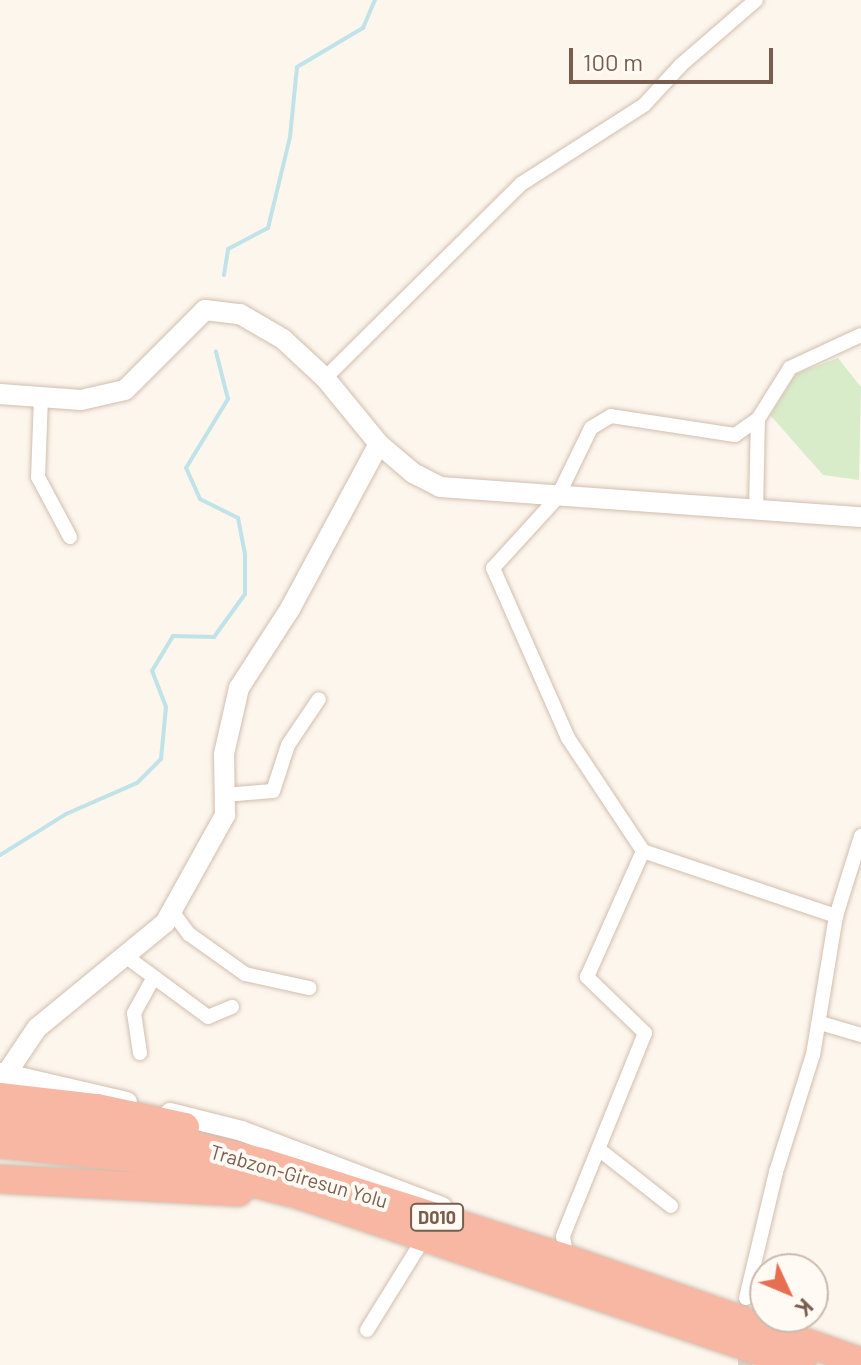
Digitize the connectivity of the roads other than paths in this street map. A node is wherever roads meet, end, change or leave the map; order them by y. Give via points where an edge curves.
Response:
1 (756, 0) edge
2 (861, 335) edge
3 (325, 378) junction
4 (0, 394) edge
5 (41, 397) junction
6 (758, 419) junction
7 (379, 444) junction
8 (557, 498) junction
9 (756, 511) junction
10 (861, 517) edge
11 (70, 537) dead end
12 (319, 699) dead end
13 (224, 795) junction
14 (861, 836) edge
15 (643, 851) junction
16 (172, 911) junction
17 (836, 916) junction
18 (124, 955) junction
19 (154, 977) junction
20 (309, 988) dead end
21 (232, 1007) dead end
22 (820, 1023) junction
23 (861, 1035) edge
24 (140, 1053) dead end
25 (2, 1081) edge
26 (0, 1122) edge
27 (0, 1144) edge
28 (601, 1151) junction
29 (0, 1179) edge
30 (303, 1196) junction
31 (671, 1206) dead end
32 (424, 1238) junction
33 (567, 1259) junction
34 (746, 1298) tunnel mouth
35 (367, 1330) dead end
36 (861, 1362) edge
37 (801, 1365) edge

1 - 3 street via 644,105 521,184
2 - 6 street via 790,368
3 - 5 street via 283,339 240,314 205,310 125,390 81,400
3 - 7 street
4 - 5 street
5 - 11 street via 38,477
6 - 8 street via 735,435 611,416 591,428
6 - 9 street
7 - 8 street via 413,473 440,487
7 - 13 street via 290,609 239,688 224,754
8 - 9 street
8 - 15 street via 493,568 568,738
9 - 10 street
12 - 13 street via 288,745 273,791
13 - 16 street via 225,815
14 - 17 street
15 - 17 street
15 - 28 street via 587,977 645,1033
16 - 18 street via 165,923
16 - 20 street via 189,934 245,974
17 - 22 street
18 - 19 street
18 - 25 street via 37,1028
19 - 21 street via 208,1017
19 - 24 street via 134,1013
22 - 23 street
22 - 34 street
25 - 33 highway via 231,1137 493,1224
26 - 33 highway, Trabzon-Giresun Yolu / D010 via 178,1142 265,1163
27 - 30 highway, Trabzon-Giresun Yolu / D010 via 172,1162
28 - 31 street
28 - 33 street via 563,1236
29 - 30 highway
30 - 32 highway, Trabzon-Giresun Yolu / D010
32 - 35 street
32 - 37 highway, Trabzon-Giresun Yolu / D010
33 - 36 highway, Trabzon-Giresun Yolu / D010

